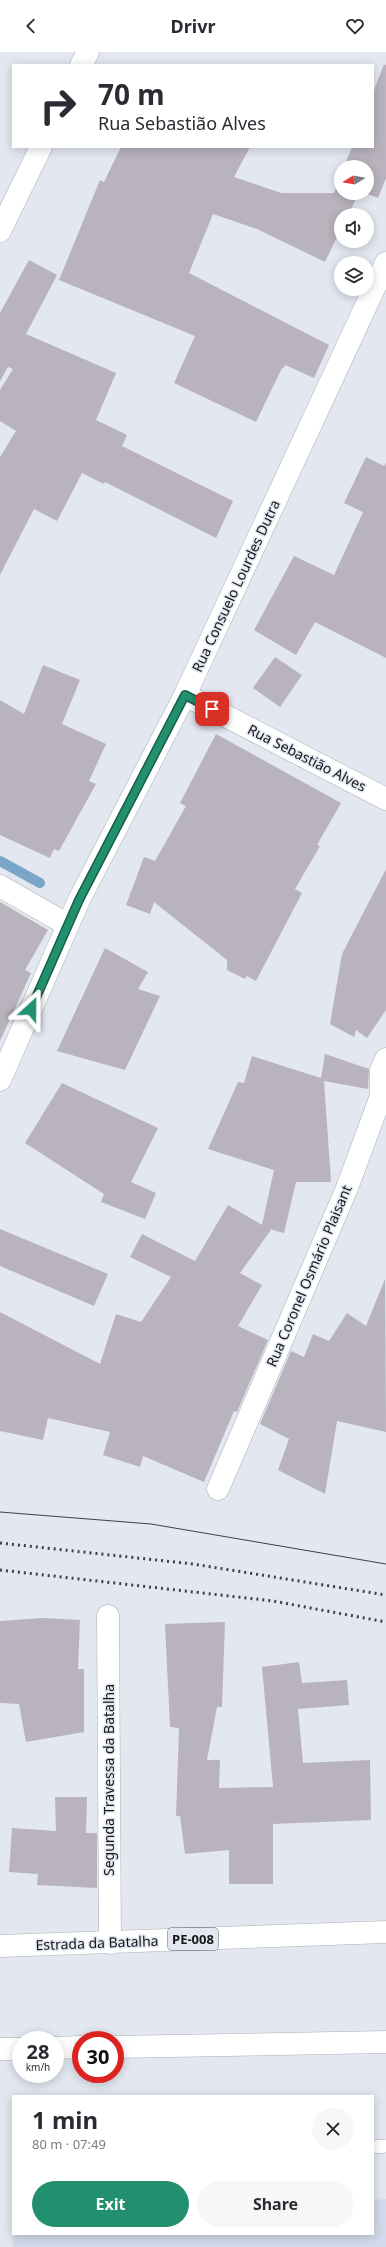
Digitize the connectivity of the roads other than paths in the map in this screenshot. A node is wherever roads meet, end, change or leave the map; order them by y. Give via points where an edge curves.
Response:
1 (88, 52) edge
2 (82, 64) edge
3 (41, 148) edge
4 (0, 231) edge
5 (386, 263) edge
6 (185, 695) junction
7 (386, 799) edge
8 (0, 886) edge
9 (68, 925) junction
10 (386, 1059) edge
11 (0, 1080) edge
12 (218, 1489) dead end
13 (108, 1616) dead end
14 (386, 1932) edge
15 (110, 1943) junction
16 (0, 1946) edge
17 (386, 2042) edge
18 (124, 2047) edge
19 (0, 2049) edge
20 (12, 2049) edge
21 (386, 2146) edge
22 (374, 2147) edge

1 - 2 main road
3 - 4 main road
5 - 6 main road, Rua Consuelo Lourdes Dutra
6 - 7 main road, Rua Sebastião Alves
6 - 9 main road, Rua Consuelo Lourdes Dutra
8 - 9 main road
9 - 11 main road, Rua Consuelo Lourdes Dutra
10 - 12 main road, Rua Coronel Osmário Plaisant via 381,1070 381,1096 347,1188
13 - 15 main road, Segunda Travessa da Batalha
14 - 15 main road, Estrada da Batalha / PE-008
15 - 16 main road, Estrada da Batalha / PE-008
17 - 18 main road
19 - 20 main road
21 - 22 lane

